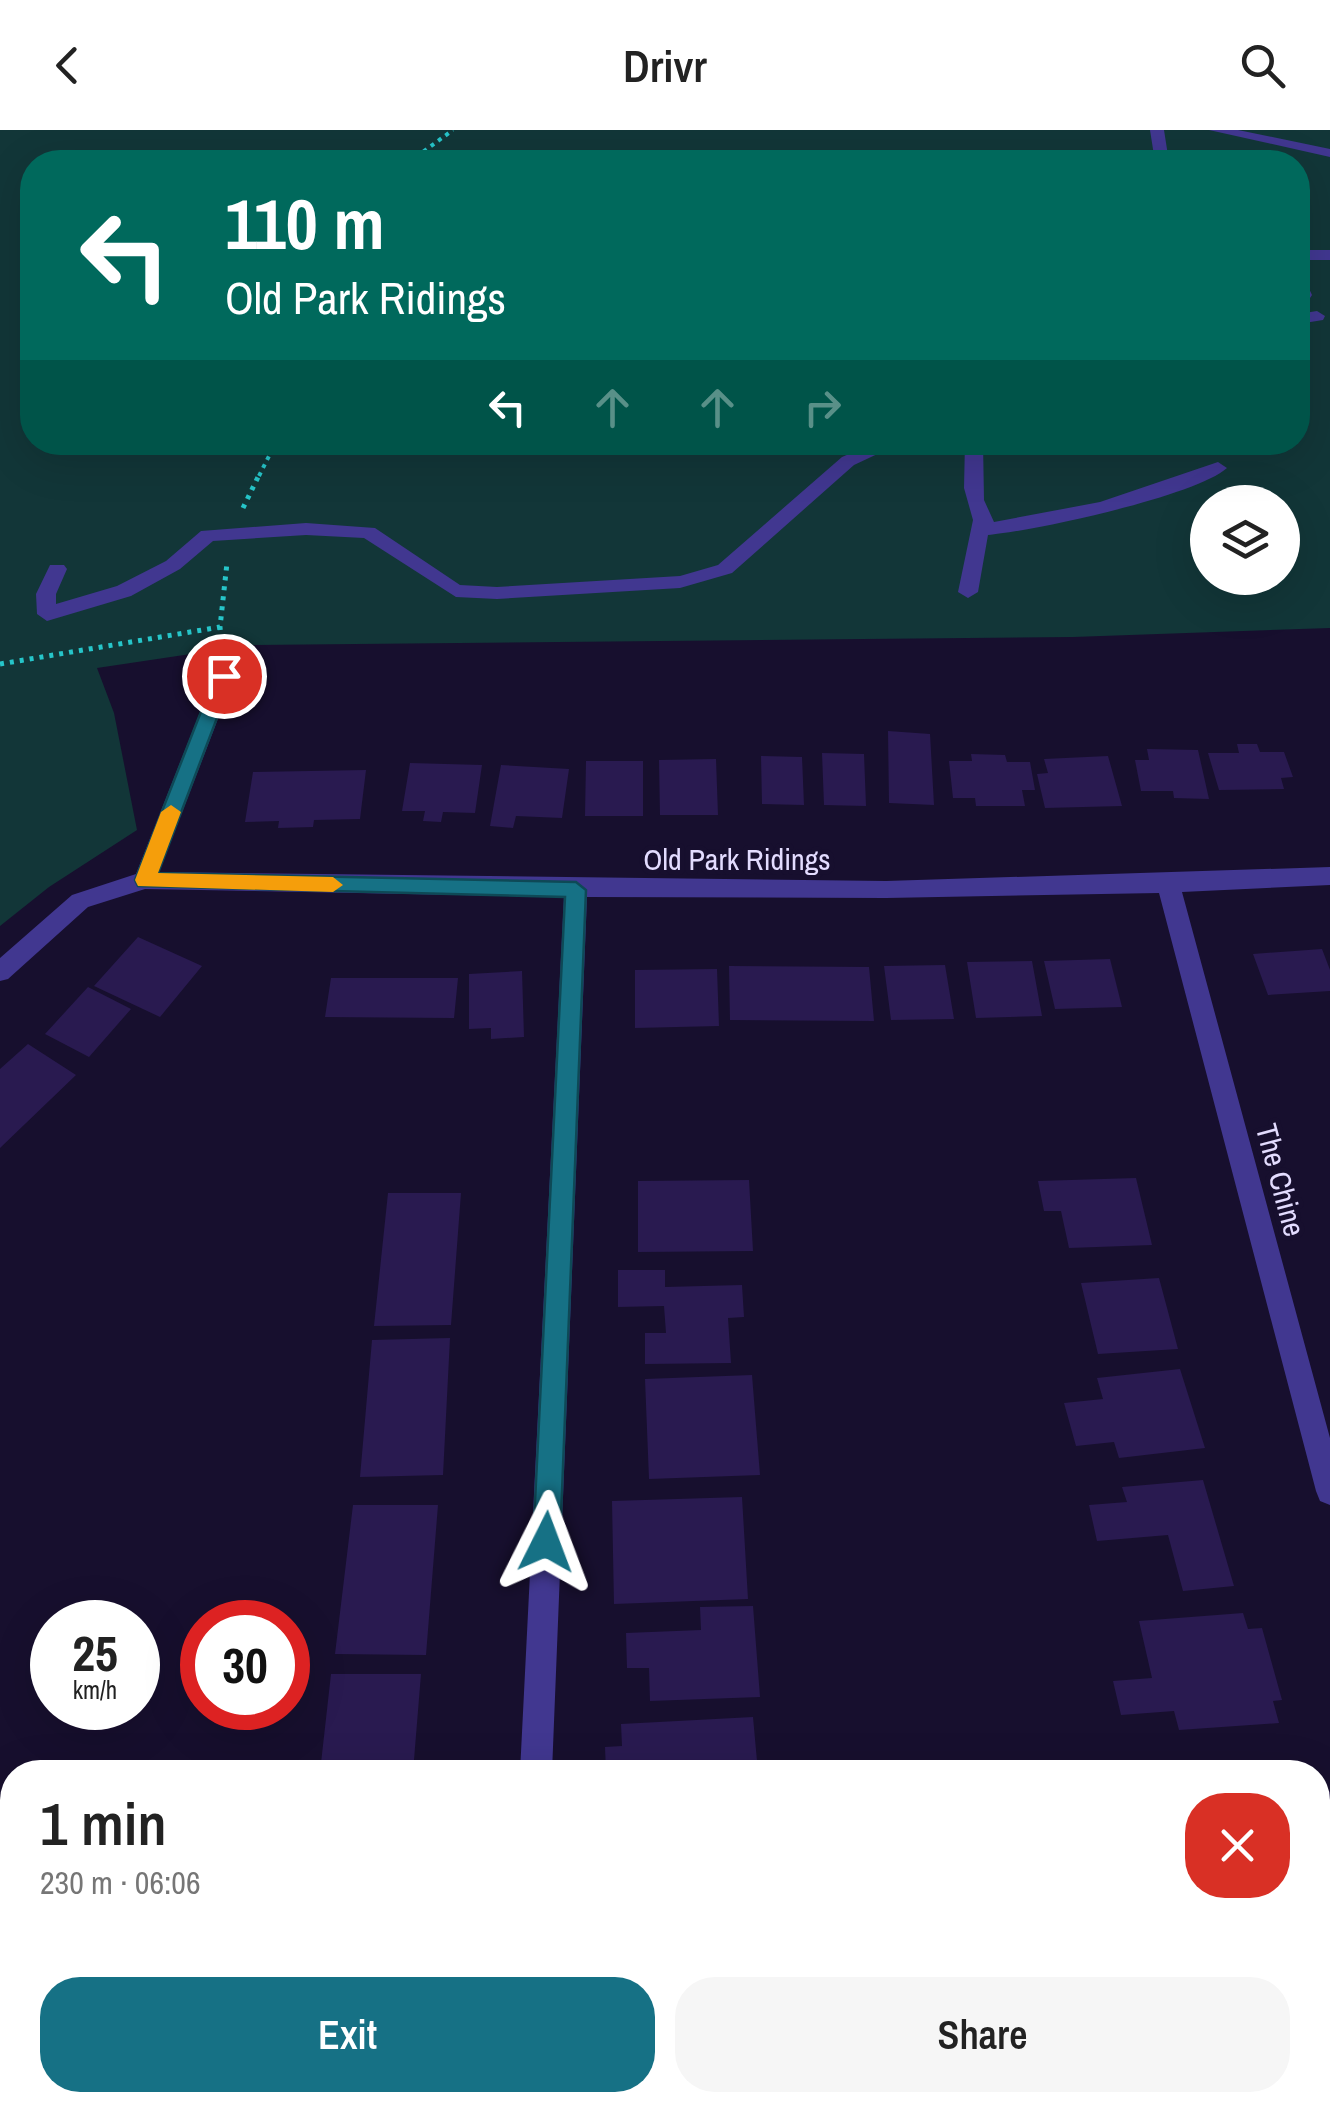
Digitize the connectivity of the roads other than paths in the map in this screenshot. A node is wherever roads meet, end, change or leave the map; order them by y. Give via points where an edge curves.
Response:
1 (1216, 130) edge
2 (1330, 153) edge
3 (1317, 316) dead end
4 (1310, 317) edge
5 (861, 455) edge
6 (975, 455) edge
7 (1218, 468) dead end
8 (980, 522) junction
9 (57, 569) dead end
10 (968, 592) dead end
11 (224, 676) dead end
12 (1330, 876) edge
13 (145, 880) junction
14 (1169, 886) junction
15 (576, 890) junction
16 (0, 972) edge
17 (1330, 1490) edge
18 (537, 1760) edge

1 - 2 street
3 - 4 street
5 - 9 street via 725,568 680,582 456,590 368,532 306,529 208,535 173,565 124,591 48,614 46,594
6 - 8 street
7 - 8 street via 1071,518 989,529
8 - 10 street
11 - 13 street
12 - 14 street, Old Park Ridings
13 - 15 street, Old Park Ridings
13 - 16 street, Old Park Ridings via 80,901
14 - 15 street, Old Park Ridings
14 - 17 street, The Chine
15 - 18 street

